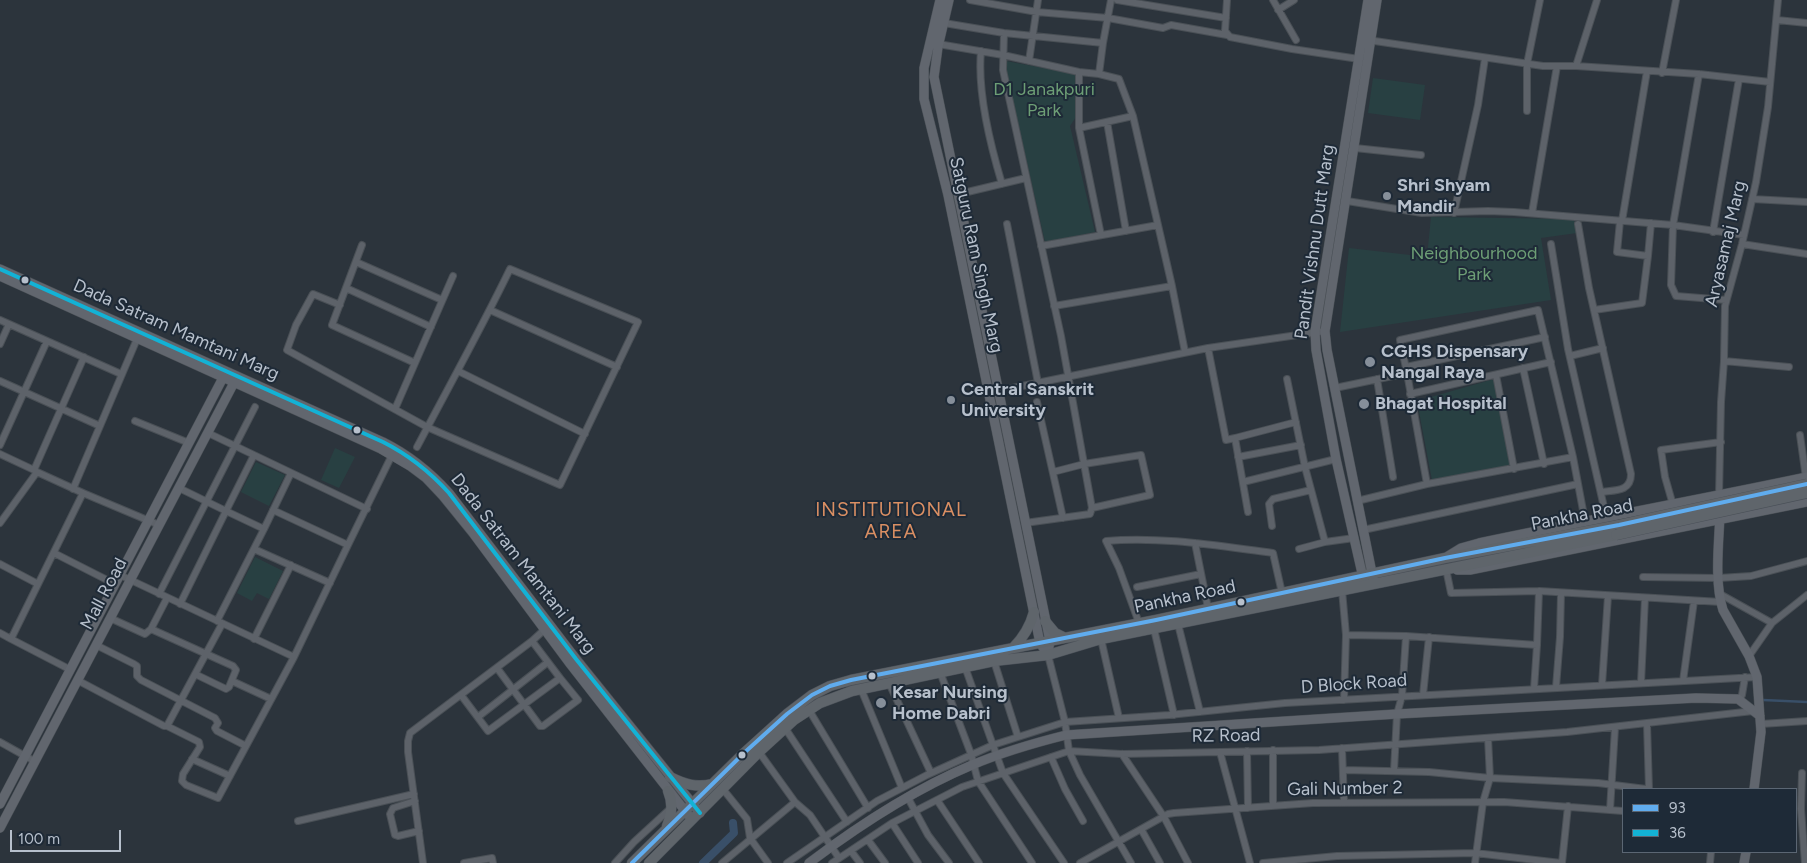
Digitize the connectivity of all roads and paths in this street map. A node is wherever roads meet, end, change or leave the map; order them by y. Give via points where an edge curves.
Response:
1 (940, 0) edge
2 (949, 0) edge
3 (970, 0) edge
4 (1038, 0) edge
5 (1111, 0) edge
6 (1117, 0) edge
7 (1227, 0) edge
8 (1273, 0) edge
9 (1294, 0) edge
10 (1368, 0) edge
11 (1377, 0) edge
12 (1540, 0) edge
13 (1597, 0) edge
14 (1676, 0) edge
15 (1778, 0) edge
16 (1278, 10) junction
17 (1036, 12) junction
18 (1108, 18) junction
19 (1226, 18) junction
20 (1777, 20) junction
21 (944, 23) junction
22 (1807, 23) edge
23 (1004, 33) junction
24 (1227, 35) junction
25 (1033, 36) junction
26 (1296, 40) dead end
27 (1366, 40) junction
28 (1103, 42) junction
29 (938, 44) junction
30 (980, 52) junction
31 (1003, 56) junction
32 (1359, 58) junction
33 (1485, 58) junction
34 (1029, 61) junction
35 (1527, 64) junction
36 (1557, 66) junction
37 (1576, 66) junction
38 (1079, 72) junction
39 (1647, 72) junction
40 (1662, 73) junction
41 (1099, 74) junction
42 (1698, 74) junction
43 (1739, 79) junction
44 (1770, 82) junction
45 (1526, 111) dead end
46 (1133, 116) junction
47 (1107, 122) junction
48 (1079, 128) junction
49 (1355, 148) junction
50 (1421, 155) dead end
51 (1026, 178) junction
52 (1002, 184) junction
53 (959, 194) junction
54 (1752, 199) junction
55 (1347, 201) junction
56 (1807, 202) edge
57 (1454, 213) junction
58 (1532, 213) junction
59 (1621, 221) junction
60 (1651, 223) junction
61 (1007, 224) dead end
62 (1578, 224) dead end
63 (1158, 225) junction
64 (1673, 225) junction
65 (1126, 230) junction
66 (1713, 232) junction
67 (1102, 235) junction
68 (1744, 235) junction
69 (1551, 244) dead end
70 (1742, 244) junction
71 (362, 245) dead end
72 (1041, 246) junction
73 (1807, 254) edge
74 (1648, 256) junction
75 (356, 262) junction
76 (0, 269) edge
77 (0, 276) edge
78 (453, 276) dead end
79 (1172, 286) junction
80 (346, 288) junction
81 (442, 300) junction
82 (1726, 300) junction
83 (340, 305) junction
84 (1054, 306) junction
85 (490, 310) junction
86 (1594, 310) junction
87 (0, 320) edge
88 (9, 324) junction
89 (431, 327) junction
90 (1315, 331) junction
91 (1325, 331) junction
92 (1545, 337) junction
93 (137, 339) junction
94 (47, 341) junction
95 (0, 344) edge
96 (1208, 348) junction
97 (1603, 348) junction
98 (1185, 352) junction
99 (1570, 356) junction
100 (84, 357) junction
101 (1724, 361) junction
102 (1551, 362) junction
103 (415, 363) junction
104 (617, 367) junction
105 (1789, 367) dead end
106 (1524, 368) junction
107 (1406, 370) junction
108 (458, 371) junction
109 (121, 374) junction
110 (225, 374) junction
111 (1496, 375) junction
112 (1068, 377) junction
113 (236, 379) junction
114 (1287, 379) dead end
115 (1378, 379) junction
116 (0, 381) edge
117 (1038, 383) junction
118 (1335, 388) junction
119 (998, 391) junction
120 (24, 392) junction
121 (988, 393) junction
122 (1410, 394) junction
123 (1037, 402) dead end
124 (255, 407) dead end
125 (61, 409) junction
126 (395, 409) junction
127 (134, 421) dead end
128 (1296, 422) junction
129 (100, 426) junction
130 (427, 427) junction
131 (208, 433) junction
132 (585, 434) junction
133 (1800, 435) dead end
134 (1235, 438) junction
135 (1721, 442) junction
136 (189, 443) junction
137 (0, 445) edge
138 (234, 445) junction
139 (1301, 445) junction
140 (416, 448) dead end
141 (0, 454) edge
142 (254, 455) junction
143 (392, 455) junction
144 (1238, 457) junction
145 (1573, 457) junction
146 (1336, 459) junction
147 (1084, 464) junction
148 (1544, 464) junction
149 (1305, 467) junction
150 (1514, 469) junction
151 (36, 471) junction
152 (1053, 472) junction
153 (291, 473) junction
154 (1393, 477) dead end
155 (1807, 478) edge
156 (1242, 482) junction
157 (1427, 484) junction
158 (1578, 484) junction
159 (1807, 484) edge
160 (179, 488) junction
161 (73, 489) junction
162 (1311, 490) junction
163 (1601, 492) junction
164 (83, 493) junction
165 (1807, 493) edge
166 (1720, 495) junction
167 (1357, 500) junction
168 (206, 501) junction
169 (1807, 502) edge
170 (1673, 505) junction
171 (1092, 508) junction
172 (366, 509) junction
173 (273, 510) junction
174 (226, 511) junction
175 (1248, 512) dead end
176 (1606, 516) junction
177 (1064, 518) junction
178 (1720, 519) junction
179 (148, 520) junction
180 (1585, 521) junction
181 (0, 523) edge
182 (1025, 523) junction
183 (159, 525) junction
184 (1272, 526) dead end
185 (264, 529) junction
186 (1363, 530) junction
187 (1617, 530) junction
188 (1354, 538) junction
189 (1325, 542) junction
190 (1195, 544) junction
191 (348, 545) junction
192 (254, 549) junction
193 (1299, 549) dead end
194 (54, 553) junction
195 (1446, 558) junction
196 (1807, 561) edge
197 (0, 564) edge
198 (291, 566) junction
199 (1446, 569) junction
200 (1201, 574) junction
201 (120, 575) junction
202 (1643, 577) dead end
203 (1719, 578) junction
204 (1368, 579) junction
205 (130, 580) junction
206 (330, 583) junction
207 (38, 584) junction
208 (115, 584) junction
209 (1137, 587) dead end
210 (1342, 590) junction
211 (1539, 591) junction
212 (1282, 592) junction
213 (1561, 593) junction
214 (159, 594) junction
215 (1807, 595) edge
216 (1608, 596) junction
217 (167, 598) junction
218 (1646, 598) junction
219 (1720, 598) junction
220 (1694, 601) junction
221 (180, 604) junction
222 (1208, 608) junction
223 (1034, 612) junction
224 (110, 618) junction
225 (1045, 620) junction
226 (219, 622) junction
227 (1139, 623) junction
228 (1772, 623) junction
229 (1178, 624) junction
230 (152, 629) junction
231 (1154, 629) junction
232 (544, 630) junction
233 (0, 633) edge
234 (1346, 635) junction
235 (1406, 636) junction
236 (1429, 637) junction
237 (1065, 638) junction
238 (11, 639) junction
239 (254, 639) junction
240 (1101, 639) junction
241 (532, 641) junction
242 (1045, 642) junction
243 (1537, 644) junction
244 (96, 645) junction
245 (1013, 648) junction
246 (205, 654) junction
247 (1048, 655) junction
248 (1750, 656) junction
249 (294, 657) junction
250 (994, 661) junction
251 (548, 662) junction
252 (965, 667) junction
253 (497, 668) junction
254 (70, 669) junction
255 (940, 672) junction
256 (195, 674) junction
257 (1745, 677) junction
258 (1757, 677) junction
259 (560, 678) junction
260 (77, 680) junction
261 (1684, 680) junction
262 (232, 681) junction
263 (889, 683) junction
264 (1641, 683) junction
265 (1602, 685) junction
266 (1556, 687) junction
267 (861, 689) junction
268 (1534, 689) junction
269 (513, 690) junction
270 (461, 695) junction
271 (1423, 695) junction
272 (1402, 696) junction
273 (181, 700) junction
274 (271, 700) junction
275 (1344, 700) junction
276 (1739, 700) junction
277 (524, 703) junction
278 (809, 710) junction
279 (1200, 712) junction
280 (1397, 714) junction
281 (1174, 715) junction
282 (478, 717) junction
283 (1758, 717) junction
284 (1119, 718) junction
285 (1807, 721) edge
286 (1065, 722) junction
287 (1647, 724) junction
288 (167, 726) junction
289 (785, 728) junction
290 (1615, 728) junction
291 (1066, 735) junction
292 (1018, 738) junction
293 (1488, 738) junction
294 (0, 742) edge
295 (1395, 744) junction
296 (993, 745) junction
297 (246, 746) junction
298 (1342, 748) junction
299 (1273, 750) junction
300 (1069, 751) junction
301 (1247, 751) junction
302 (758, 752) junction
303 (1220, 752) junction
304 (970, 754) junction
305 (1122, 754) junction
306 (26, 756) junction
307 (996, 756) junction
308 (1051, 757) junction
309 (192, 758) junction
310 (34, 761) junction
311 (972, 764) junction
312 (1342, 770) junction
313 (1394, 771) junction
314 (931, 773) junction
315 (1003, 773) junction
316 (1802, 773) dead end
317 (230, 776) junction
318 (670, 777) junction
319 (1490, 778) junction
320 (978, 781) junction
321 (712, 784) junction
322 (1612, 784) junction
323 (722, 788) junction
324 (902, 788) junction
325 (1641, 788) edge
326 (1648, 788) edge
327 (1754, 788) edge
328 (668, 791) junction
329 (414, 798) junction
330 (908, 798) junction
331 (937, 800) junction
332 (796, 802) junction
333 (1483, 802) junction
334 (1344, 803) junction
335 (0, 804) edge
336 (1273, 806) junction
337 (1568, 806) junction
338 (672, 807) junction
339 (688, 807) junction
340 (868, 808) junction
341 (1248, 808) junction
342 (1236, 809) junction
343 (1610, 810) junction
344 (1622, 811) edge
345 (914, 812) junction
346 (4, 813) edge
347 (696, 816) junction
348 (1164, 817) junction
349 (1802, 818) edge
350 (298, 821) dead end
351 (1083, 821) dead end
352 (847, 822) junction
353 (892, 823) junction
354 (0, 828) edge
355 (665, 829) junction
356 (1141, 829) junction
357 (419, 831) junction
358 (825, 837) junction
359 (750, 838) junction
360 (868, 840) junction
361 (1118, 841) junction
362 (831, 846) junction
363 (851, 851) junction
364 (1475, 853) junction
365 (1396, 854) junction
366 (839, 858) junction
367 (1337, 859) edge
368 (1303, 861) edge
369 (423, 863) edge
370 (464, 863) edge
371 (493, 863) edge
372 (616, 863) edge
373 (632, 863) edge
374 (649, 863) edge
375 (722, 863) edge
376 (768, 863) edge
377 (787, 863) edge
378 (809, 863) edge
379 (832, 863) edge
380 (860, 863) edge
381 (885, 863) edge
382 (918, 863) edge
383 (948, 863) edge
384 (979, 863) edge
385 (1032, 863) edge
386 (1064, 863) edge
387 (1080, 863) edge
388 (1131, 863) edge
389 (1160, 863) edge
390 (1188, 863) edge
391 (1250, 863) edge
392 (1264, 863) edge
393 (1396, 863) edge
394 (1474, 863) edge
395 (1562, 863) edge
396 (1805, 863) edge

1 - 121 street, Satguru Ram Singh Marg via 924,68 924,99 948,195
2 - 21 street, Satguru Ram Singh Marg
3 - 17 street
4 - 17 street
5 - 18 street
6 - 19 street
7 - 19 street
8 - 16 street
9 - 16 street
10 - 27 street, Pandit Vishnu Dutt Marg
11 - 27 street, Pandit Vishnu Dutt Marg
12 - 35 street
13 - 37 street
14 - 40 street
15 - 20 street, Aryasamaj Marg
16 - 26 street
17 - 18 street
17 - 25 street
18 - 24 street
18 - 28 street
19 - 24 street
20 - 22 street
20 - 44 street, Aryasamaj Marg
21 - 23 street
21 - 29 street, Satguru Ram Singh Marg
23 - 25 street
23 - 31 street
24 - 32 street via 1292,49
25 - 28 street
25 - 34 street
27 - 32 street, Pandit Vishnu Dutt Marg
27 - 33 street
27 - 49 street, Pandit Vishnu Dutt Marg
28 - 41 street
29 - 30 street
29 - 53 street, Satguru Ram Singh Marg via 934,77
30 - 31 street
30 - 52 street via 979,72 992,149
31 - 34 street
31 - 51 street via 1003,70
32 - 90 street, Pandit Vishnu Dutt Marg
33 - 35 street
33 - 57 street
34 - 38 street
35 - 36 street
35 - 45 street
36 - 37 street
36 - 58 street
37 - 39 street
38 - 41 street
38 - 48 street
39 - 40 street
39 - 59 street
40 - 42 street
41 - 46 street via 1119,79
42 - 43 street
42 - 64 street
43 - 44 street
43 - 66 street
44 - 54 street, Aryasamaj Marg
46 - 47 street
46 - 63 street
47 - 48 street
47 - 65 street
48 - 67 street
49 - 50 street
49 - 55 street, Pandit Vishnu Dutt Marg
51 - 52 street
51 - 72 street
52 - 53 street
53 - 119 street, Satguru Ram Singh Marg
54 - 56 street
54 - 68 street, Aryasamaj Marg
55 - 57 street via 1422,213
55 - 91 street, Pandit Vishnu Dutt Marg
57 - 58 street
58 - 59 street
59 - 60 street
59 - 74 street via 1616,252
60 - 64 street
60 - 74 street
61 - 117 street
62 - 86 street
63 - 65 street
63 - 79 street
64 - 66 street
64 - 82 street via 1671,285 1676,296
65 - 67 street
66 - 68 street
67 - 72 street
68 - 70 street, Aryasamaj Marg
69 - 99 street
70 - 73 street
70 - 82 street, Aryasamaj Marg
71 - 75 street
72 - 84 street
74 - 86 street via 1642,303
75 - 80 street
75 - 81 street
76 - 110 street, Dada Satram Mamtani Marg
77 - 93 street, Dada Satram Mamtani Marg
78 - 81 street
79 - 84 street
79 - 98 street
80 - 83 street
80 - 89 street
81 - 89 street
82 - 101 street, Aryasamaj Marg
83 - 103 street via 332,325
83 - 126 street via 313,294 287,350
84 - 112 street
85 - 104 street
85 - 104 street via 510,269 638,322
85 - 108 street
86 - 97 street
87 - 88 street
88 - 94 street
88 - 95 street
89 - 103 street
90 - 91 street
90 - 96 street
90 - 146 street, Pandit Vishnu Dutt Marg
91 - 118 street, Pandit Vishnu Dutt Marg
92 - 102 street
92 - 107 street
92 - 107 street via 1538,310 1400,340
93 - 109 street
93 - 110 street, Dada Satram Mamtani Marg
94 - 100 street
94 - 120 street
96 - 98 street
96 - 134 street via 1226,440
97 - 99 street
97 - 163 street via 1631,482 1620,489
98 - 112 street
99 - 163 street
100 - 109 street
100 - 125 street
101 - 105 street
101 - 135 street, Aryasamaj Marg
102 - 106 street
102 - 145 street
103 - 126 street
104 - 132 street
106 - 111 street
106 - 148 street
107 - 115 street
107 - 122 street
108 - 130 street
108 - 132 street
109 - 129 street
110 - 113 street, Dada Satram Mamtani Marg
110 - 136 street, Mall Road
111 - 122 street
111 - 150 street
112 - 117 street
112 - 147 street
113 - 131 street, Mall Road
113 - 143 street, Dada Satram Mamtani Marg
113 - 318 street, Dada Satram Mamtani Marg via 398,449 432,474
114 - 128 street
115 - 118 street
115 - 154 street
116 - 120 street
117 - 119 street
118 - 167 street, Pandit Vishnu Dutt Marg
119 - 121 street
119 - 182 street, Satguru Ram Singh Marg
120 - 125 street
120 - 137 street
121 - 223 street, Satguru Ram Singh Marg
122 - 157 street
123 - 152 street
124 - 138 street
125 - 129 street
125 - 151 street
126 - 130 street
127 - 136 street
128 - 134 street
128 - 139 street
129 - 161 street
130 - 132 street via 560,485
130 - 140 street
131 - 138 street
131 - 160 street, Mall Road
133 - 155 street
134 - 144 street
135 - 166 street, Aryasamaj Marg
135 - 170 street via 1661,450
136 - 179 street, Mall Road
138 - 142 street
138 - 168 street
139 - 144 street
139 - 149 street
141 - 151 street
142 - 153 street
142 - 174 street
143 - 172 street
143 - 232 street, Dada Satram Mamtani Marg via 426,478 443,496
144 - 156 street
145 - 148 street
145 - 158 street
146 - 149 street
146 - 188 street, Pandit Vishnu Dutt Marg
147 - 152 street
147 - 171 street
147 - 171 street via 1141,455 1150,495
148 - 150 street
149 - 156 street
149 - 162 street
150 - 157 street
151 - 161 street
151 - 181 street
152 - 177 street
153 - 172 street
153 - 173 street
155 - 166 street
156 - 175 street
157 - 167 street
158 - 180 street
158 - 186 street
159 - 187 main road, Pankha Road, bridge
160 - 168 street
160 - 183 street, Mall Road
161 - 164 street
162 - 184 street via 1273,499 1269,504
162 - 189 street
163 - 176 street
164 - 179 street
164 - 194 street
165 - 187 main road, Pankha Road, bridge
166 - 170 street
166 - 178 street
167 - 186 street, Pandit Vishnu Dutt Marg
168 - 174 street
168 - 214 street
169 - 178 street
170 - 176 street
171 - 177 street via 1090,514
172 - 191 street
173 - 185 street
173 - 191 street
174 - 185 street
174 - 221 street
176 - 180 street
177 - 182 street
178 - 199 street via 1470,570
178 - 203 street
179 - 183 street
179 - 201 street, Mall Road
180 - 195 street via 1479,543 1461,548
182 - 225 street, Satguru Ram Singh Marg
183 - 205 street, Mall Road
185 - 192 street
186 - 204 street, Pandit Vishnu Dutt Marg
187 - 195 main road, Pankha Road
187 - 199 main road, Pankha Road
188 - 189 street
188 - 204 street, Pandit Vishnu Dutt Marg
189 - 193 street
190 - 200 street
190 - 212 street via 1273,553
190 - 227 street via 1129,539 1106,541
191 - 206 street
192 - 198 street
192 - 226 street
194 - 207 street
194 - 208 street
195 - 204 main road, Pankha Road
196 - 203 street via 1751,576
197 - 207 street
198 - 206 street
198 - 239 street
199 - 204 main road, Pankha Road
199 - 211 street via 1451,593
200 - 209 street
200 - 222 street
201 - 205 street
201 - 208 street, Mall Road
202 - 203 street
203 - 219 street
204 - 210 main road, Pankha Road
204 - 212 main road, Pankha Road
205 - 214 street
205 - 224 street, Mall Road
206 - 249 street
207 - 238 street
208 - 254 street, Mall Road
210 - 229 main road, Pankha Road
210 - 234 street
211 - 213 street
211 - 243 street
212 - 222 main road, Pankha Road
213 - 216 street
213 - 266 street
214 - 217 street
215 - 228 street
216 - 218 street
216 - 265 street
217 - 221 street
217 - 230 street
218 - 220 street
218 - 264 street
219 - 220 street
219 - 228 street
219 - 248 street
220 - 261 street
221 - 226 street
222 - 227 main road, Pankha Road
223 - 242 street, Satguru Ram Singh Marg
223 - 245 main road via 1024,636
224 - 230 street via 141,633
224 - 244 street, Mall Road
225 - 237 main road via 1055,634
225 - 242 street, Satguru Ram Singh Marg
226 - 239 street
226 - 246 street
227 - 237 main road, Pankha Road
228 - 248 street
229 - 231 main road, Pankha Road
229 - 279 street
230 - 246 street
231 - 240 main road, Pankha Road
231 - 281 street
232 - 241 street
232 - 328 street, Dada Satram Mamtani Marg
233 - 238 street
234 - 235 street
234 - 275 street
235 - 236 street
235 - 272 street
236 - 243 street
236 - 271 street
237 - 242 main road, Pankha Road
238 - 254 street
239 - 249 street
240 - 247 main road, Pankha Road
240 - 284 street
241 - 251 street
241 - 253 street
242 - 245 main road, Pankha Road
242 - 247 street, Satguru Ram Singh Marg
243 - 268 street
244 - 260 street, Mall Road
244 - 273 street via 137,666 139,679
245 - 321 main road, Pankha Road via 830,686 787,714
246 - 256 street
246 - 262 street via 235,668
247 - 250 main road, Pankha Road
247 - 286 street
248 - 258 street
249 - 274 street
250 - 252 main road, Pankha Road
250 - 292 street
251 - 259 street
251 - 269 street
252 - 255 main road, Pankha Road
252 - 296 street
253 - 269 street
253 - 270 street
254 - 306 street, Mall Road
255 - 263 main road, Pankha Road
255 - 304 street
256 - 262 street via 226,689
256 - 273 street
257 - 258 street, D Block Road
257 - 261 street, D Block Road
257 - 276 street
258 - 283 street
259 - 277 street
259 - 277 street via 578,700 547,724 540,726
260 - 288 street
260 - 310 street, Mall Road
261 - 264 street, D Block Road
262 - 274 street
263 - 267 main road, Pankha Road
263 - 314 street
264 - 265 street, D Block Road
265 - 266 street, D Block Road
266 - 268 street, D Block Road
267 - 278 main road, Pankha Road via 834,696
267 - 324 street
268 - 271 street, D Block Road
269 - 277 street
269 - 282 street
270 - 282 street
270 - 329 street via 410,734 408,752
271 - 272 street, D Block Road
272 - 275 street, D Block Road
272 - 280 street
273 - 288 street
273 - 297 street via 215,718 217,731
274 - 297 street
275 - 279 street, D Block Road
276 - 280 street via 1732,697 1696,698
276 - 283 street
277 - 282 street via 488,731
278 - 289 main road, Pankha Road
278 - 340 street
279 - 281 street, D Block Road
280 - 291 street
280 - 295 street
281 - 284 street, D Block Road
283 - 285 street, RZ Road
283 - 287 street, RZ Road
283 - 327 street via 1761,732
284 - 286 street, D Block Road
286 - 291 street
286 - 292 street, D Block Road
287 - 290 street, RZ Road
287 - 326 street
288 - 309 street via 201,744
289 - 302 main road, Pankha Road
289 - 352 street
290 - 293 street, RZ Road
290 - 322 street
291 - 300 street
291 - 307 street
292 - 296 street, D Block Road
293 - 295 street, RZ Road
293 - 319 street
294 - 306 street
295 - 298 street, RZ Road
295 - 313 street
296 - 304 street, D Block Road
296 - 307 street
297 - 317 street
298 - 299 street, RZ Road
298 - 312 street
299 - 301 street, RZ Road
299 - 336 street
300 - 305 street, RZ Road
300 - 308 street, RZ Road
300 - 361 street
301 - 303 street, RZ Road
301 - 341 street
302 - 323 main road, Pankha Road
302 - 332 street
303 - 305 street, RZ Road
303 - 342 street
304 - 311 street
304 - 314 street, D Block Road
305 - 348 street
306 - 310 street
306 - 335 street, Mall Road
307 - 311 street
307 - 315 street
308 - 315 street, RZ Road
308 - 351 street
309 - 317 street
309 - 317 street via 182,778 186,785 218,798
310 - 346 street, Mall Road
311 - 320 street
311 - 330 street
312 - 313 street
312 - 334 street
313 - 319 street
314 - 324 street, D Block Road
315 - 320 street, RZ Road
315 - 386 street
316 - 349 street
318 - 321 main road via 692,786
318 - 339 street, Dada Satram Mamtani Marg
319 - 322 street
319 - 333 street
320 - 331 street, RZ Road
320 - 385 street
321 - 339 main road, Pankha Road
322 - 325 street
322 - 343 street
323 - 347 main road, Pankha Road
323 - 359 street via 747,819
324 - 340 street, D Block Road
328 - 338 main road
328 - 339 street, Dada Satram Mamtani Marg
329 - 350 street
329 - 357 street
329 - 357 street via 393,808 390,814 395,835
330 - 345 street
330 - 362 street
331 - 345 street, RZ Road
331 - 384 street
332 - 358 street
332 - 359 street
333 - 334 street, Gali Number 2
333 - 337 street, Gali Number 2
333 - 364 street
334 - 336 street, Gali Number 2
336 - 341 street, Gali Number 2
337 - 343 street, Gali Number 2
337 - 395 street
338 - 355 main road
338 - 372 street
339 - 347 street, Dada Satram Mamtani Marg
339 - 355 main road, Pankha Road
340 - 352 street, D Block Road
341 - 342 street, Gali Number 2
342 - 348 street, Gali Number 2 via 1174,813
342 - 391 street
343 - 344 street, Gali Number 2
345 - 353 street, RZ Road
345 - 383 street
346 - 354 street, Mall Road
347 - 374 main road, Pankha Road
348 - 356 street, Gali Number 2
348 - 390 street
349 - 396 street
352 - 358 street, D Block Road
353 - 360 street, RZ Road
353 - 382 street
355 - 373 main road, Pankha Road
356 - 361 street, Gali Number 2
356 - 389 street
357 - 369 street
358 - 362 street
358 - 377 street, D Block Road
359 - 375 street
359 - 376 street
360 - 363 street, RZ Road
360 - 381 street
361 - 387 street, Gali Number 2
361 - 388 street
362 - 366 street
362 - 378 street
363 - 366 street, RZ Road
363 - 380 street
364 - 365 street
364 - 394 street
364 - 395 street
365 - 367 street
365 - 393 street
366 - 379 street, RZ Road
367 - 368 street
368 - 392 street
370 - 371 street via 492,858

